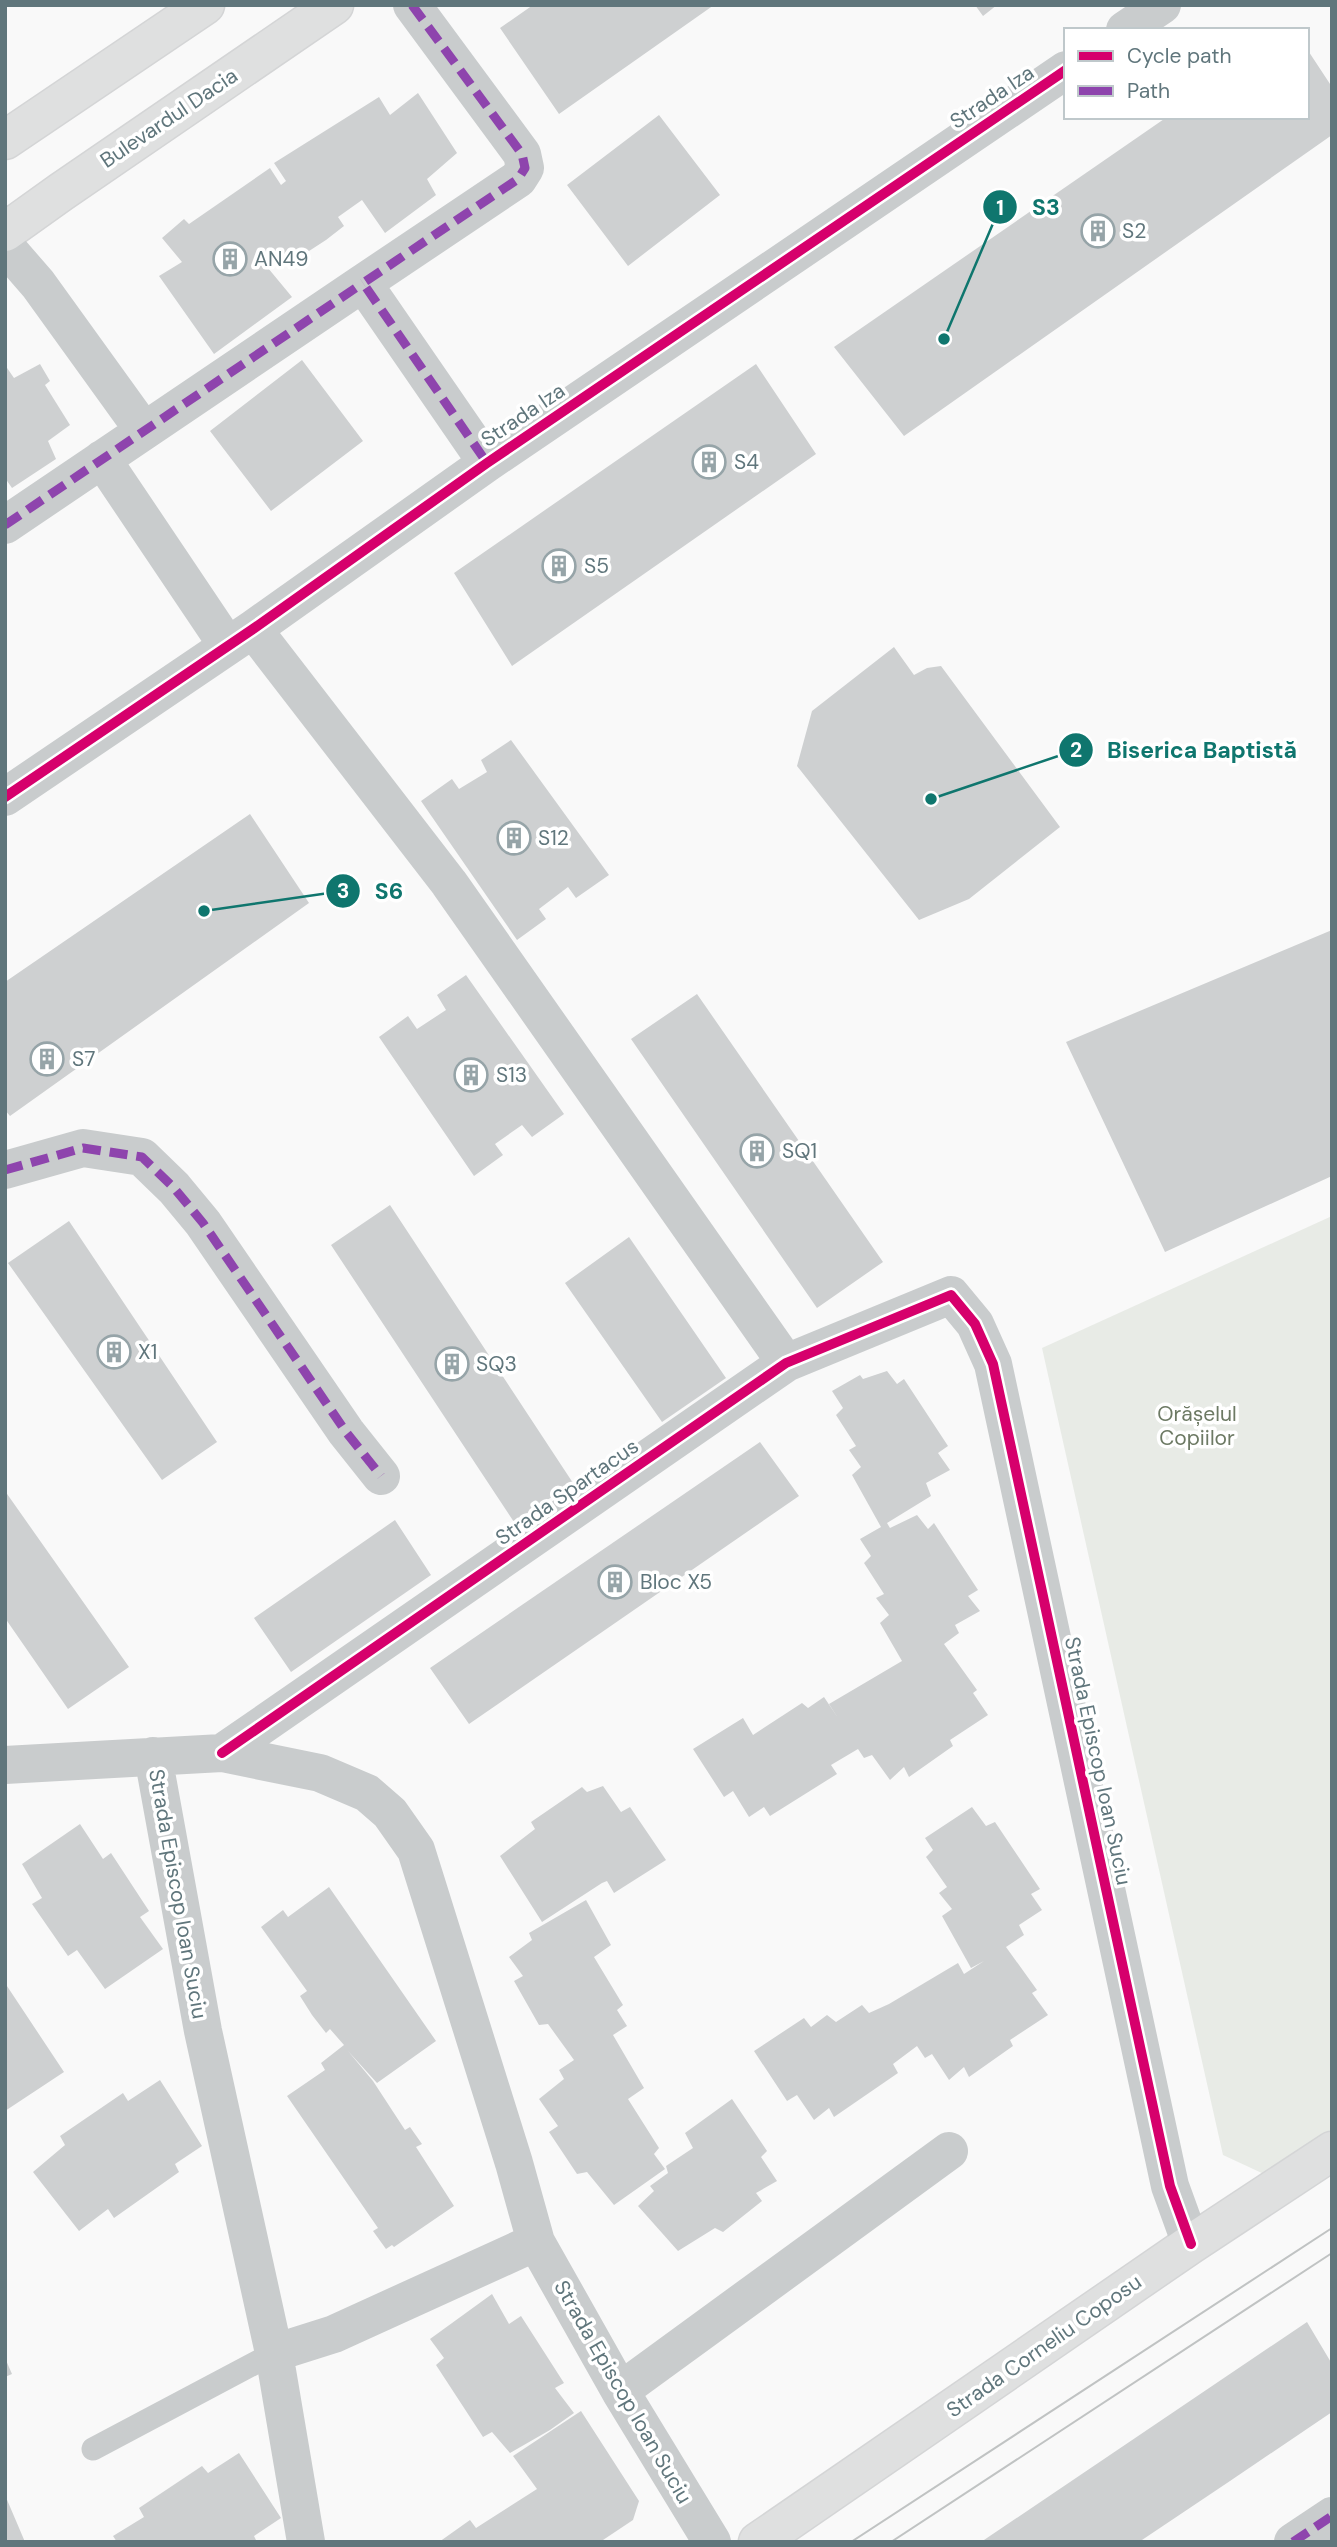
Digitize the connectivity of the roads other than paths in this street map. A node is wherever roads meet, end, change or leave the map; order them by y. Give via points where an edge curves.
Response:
1 (205, 5) edge
2 (334, 5) edge
3 (412, 5) edge
4 (1162, 5) edge
5 (1128, 28) edge
6 (1064, 71) edge
7 (5, 140) edge
8 (5, 232) edge
9 (5, 246) edge
10 (363, 283) junction
11 (144, 431) junction
12 (102, 459) junction
13 (487, 463) junction
14 (5, 525) edge
15 (240, 637) junction
16 (5, 797) edge
17 (5, 1170) edge
18 (951, 1295) joint
19 (786, 1363) junction
20 (381, 1476) dead end
21 (222, 1753) junction
22 (153, 1756) junction
23 (5, 1765) edge
24 (949, 2151) dead end
25 (1332, 2151) edge
26 (536, 2242) junction
27 (1191, 2244) junction
28 (274, 2353) junction
29 (620, 2391) junction
30 (93, 2449) dead end
31 (1332, 2516) edge
32 (306, 2542) edge
33 (712, 2542) edge
34 (758, 2542) edge
35 (1293, 2542) edge

1 - 7 main road
2 - 8 main road, Bulevardul Dacia
3 - 10 street via 522,154 525,168 518,179
4 - 5 street
6 - 13 street, Strada Iza
9 - 11 street via 38,284
10 - 11 street
10 - 13 street
11 - 12 street
12 - 14 street
12 - 15 street
13 - 15 street, Strada Iza
15 - 16 street, Strada Iza
15 - 19 street via 449,883
17 - 20 street via 83,1148 142,1157 202,1223
18 - 19 street, Strada Spartacus
18 - 27 street, Strada Episcop Ioan Suciu via 975,1324 993,1364 1170,2186
19 - 21 street, Strada Spartacus
21 - 22 street, Strada Episcop Ioan Suciu
21 - 26 street, Strada Episcop Ioan Suciu via 320,1773 367,1793 390,1813 416,1850
22 - 23 street
22 - 28 street, Strada Episcop Ioan Suciu via 203,2031
24 - 29 street
25 - 27 main road, Strada Corneliu Coposu
26 - 28 street via 334,2334
26 - 29 street, Strada Episcop Ioan Suciu
27 - 34 main road, Strada Corneliu Coposu
28 - 30 lane
28 - 32 street, Strada Episcop Ioan Suciu
29 - 33 street, Strada Episcop Ioan Suciu
31 - 35 street

